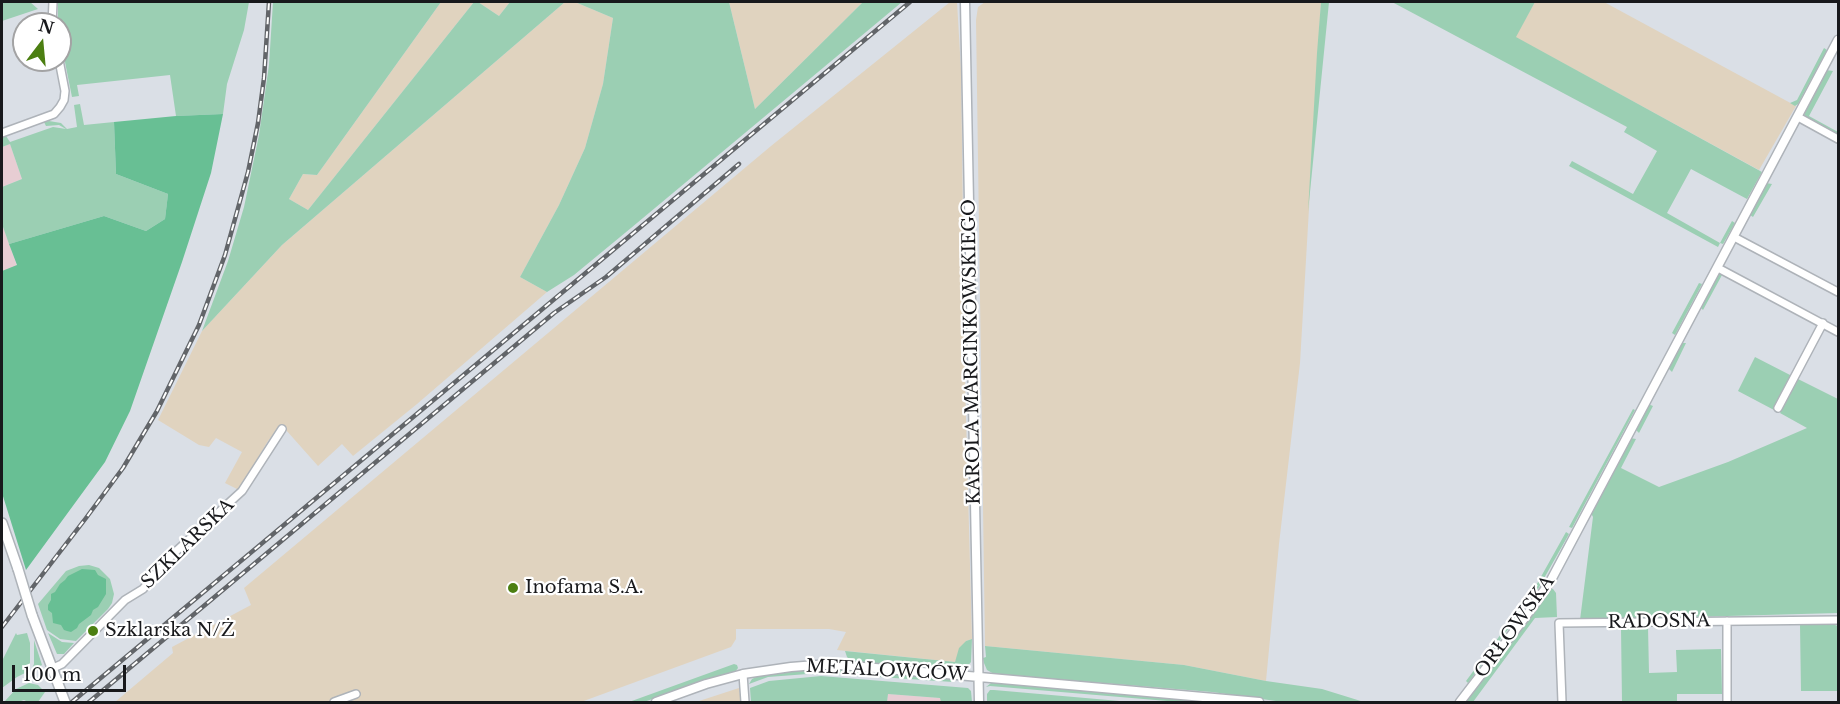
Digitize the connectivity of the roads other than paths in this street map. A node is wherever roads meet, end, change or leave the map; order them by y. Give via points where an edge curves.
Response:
1 (965, 2) edge
2 (1839, 40) edge
3 (60, 72) edge
4 (1798, 117) junction
5 (2, 133) edge
6 (1839, 139) edge
7 (1734, 237) junction
8 (1718, 268) junction
9 (1839, 292) edge
10 (1822, 323) junction
11 (1839, 332) edge
12 (1778, 408) dead end
13 (282, 429) dead end
14 (2, 523) edge
15 (1839, 620) edge
16 (1727, 621) junction
17 (51, 669) junction
18 (743, 674) junction
19 (978, 677) junction
20 (356, 694) dead end
21 (64, 702) edge
22 (334, 702) edge
23 (656, 702) edge
24 (745, 702) edge
25 (979, 702) edge
26 (1259, 702) edge
27 (1460, 702) edge
28 (1562, 702) edge
29 (1727, 702) edge

1 - 19 street, KAROLA MARCINKOWSKIEGO
2 - 4 street, ORŁOWSKA
3 - 5 street via 64,100 54,114
4 - 6 street
4 - 7 street, ORŁOWSKA
7 - 8 street, ORŁOWSKA
7 - 9 street
8 - 10 street
8 - 27 street, ORŁOWSKA via 1550,582
10 - 11 street
10 - 12 street
13 - 17 street, SZKLARSKA via 242,491 172,555 143,589 125,600 62,664
14 - 17 main road, bridge
15 - 16 street, RADOSNA
16 - 28 street, RADOSNA via 1559,623
16 - 29 street
17 - 21 main road
18 - 19 street, METALOWCÓW via 840,665
18 - 23 street, METALOWCÓW
18 - 24 street
19 - 25 street, KAROLA MARCINKOWSKIEGO
19 - 26 street, METALOWCÓW
20 - 22 street

